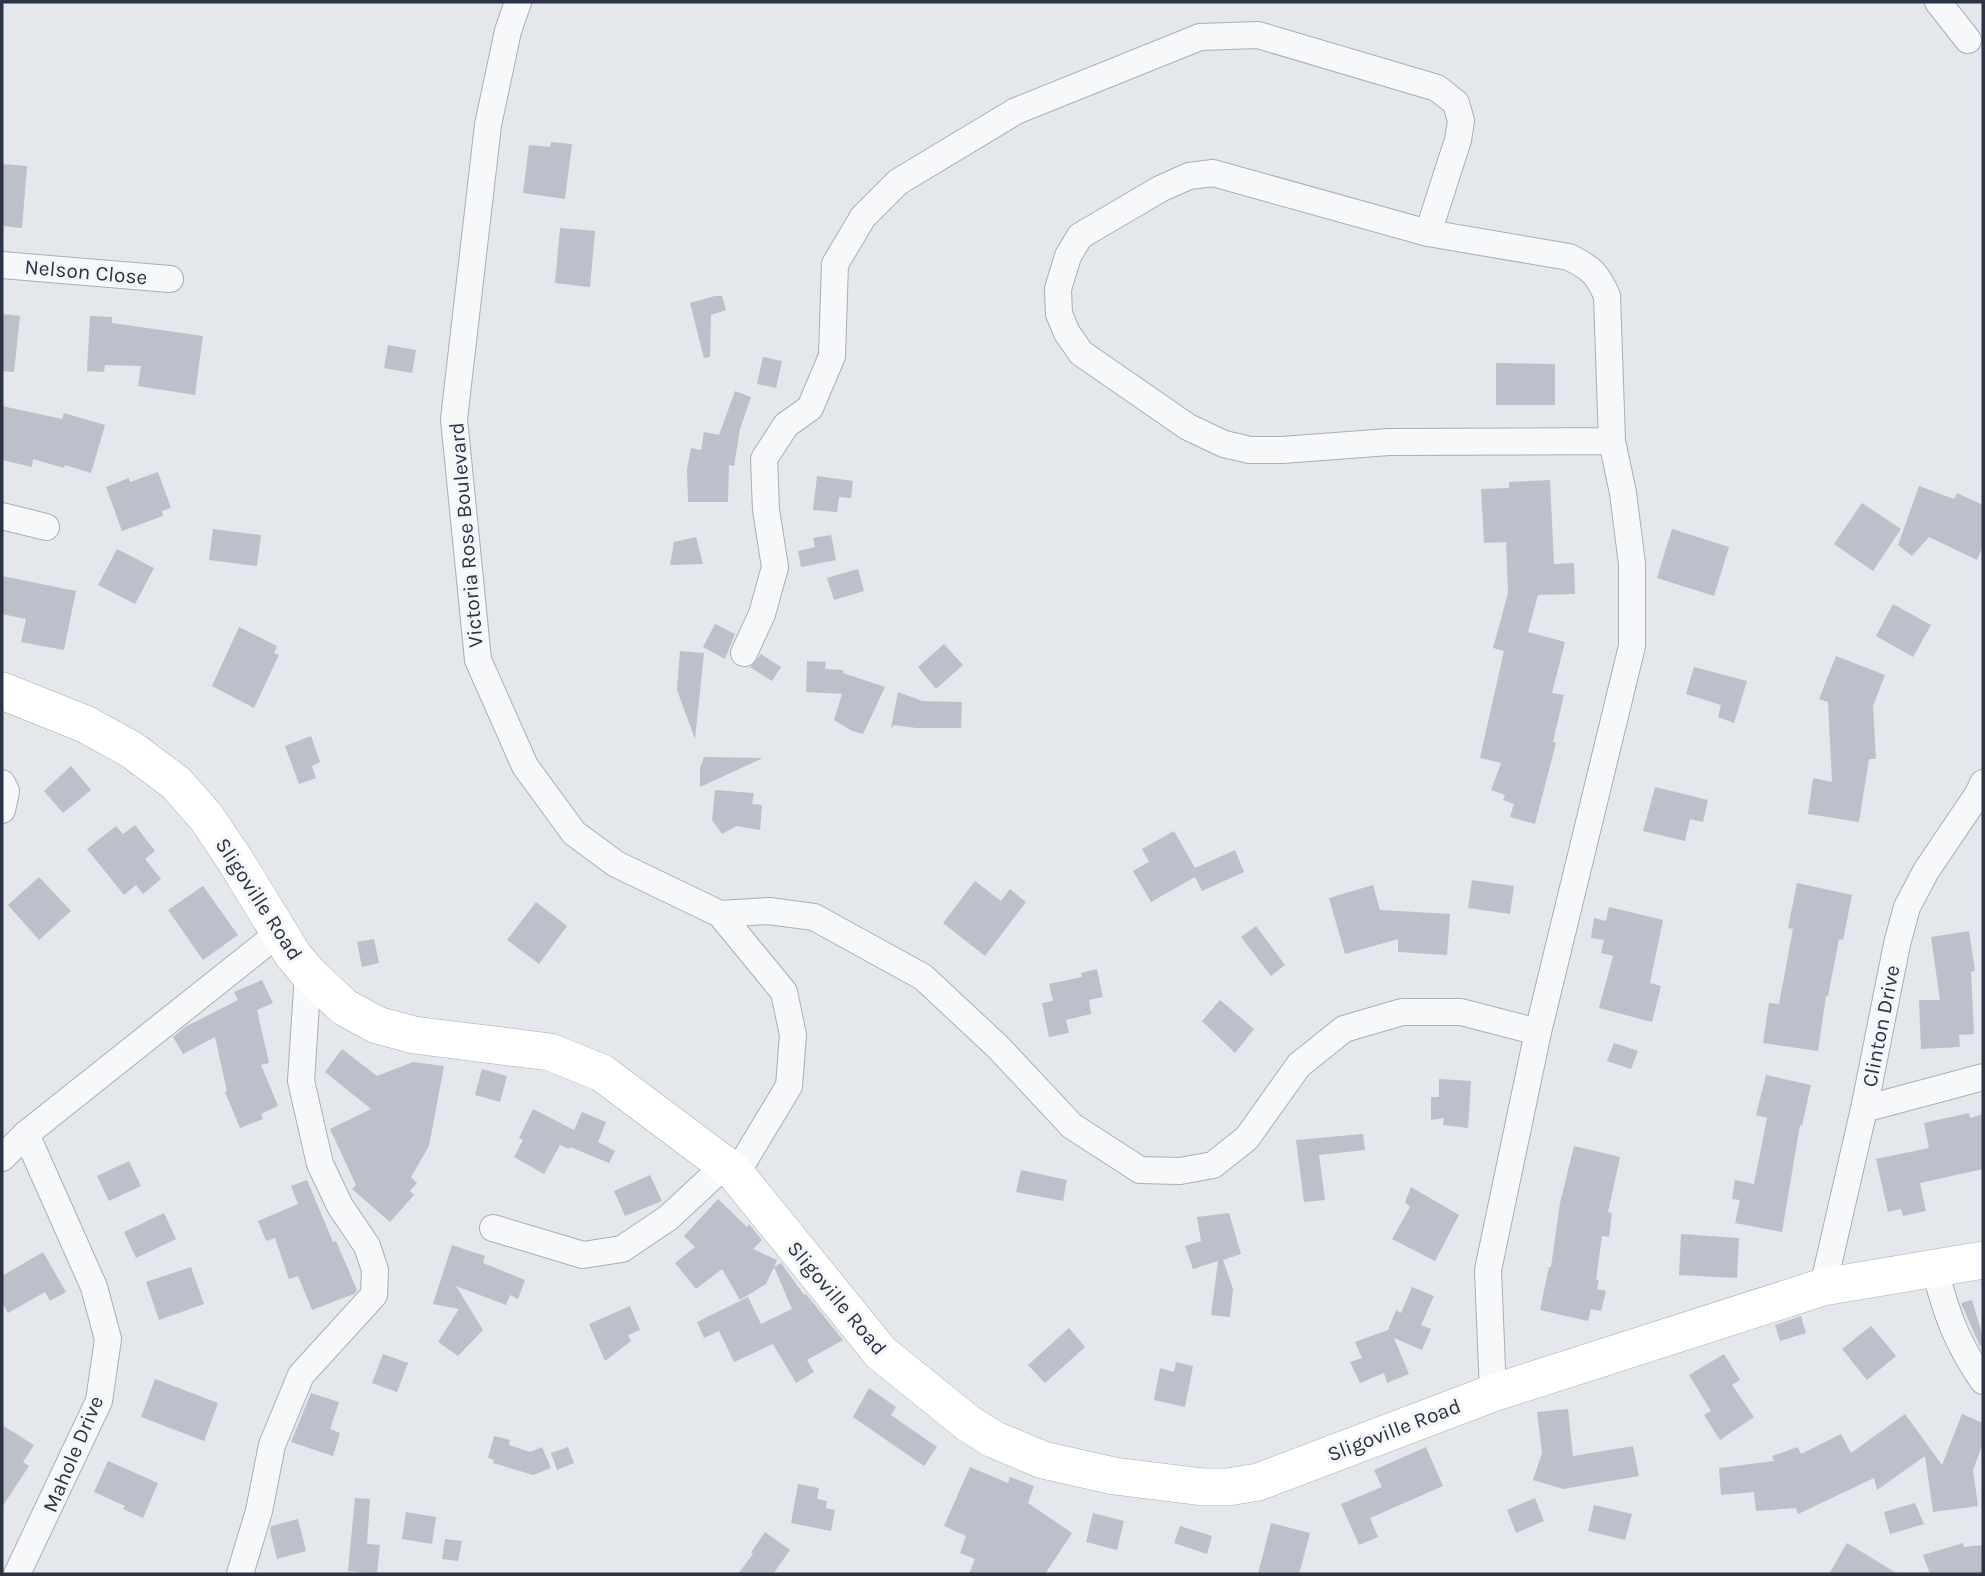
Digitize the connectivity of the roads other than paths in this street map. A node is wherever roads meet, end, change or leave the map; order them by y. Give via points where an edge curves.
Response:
1 (518, 2) edge
2 (1938, 2) edge
3 (1968, 40) dead end
4 (1428, 233) junction
5 (2, 265) edge
6 (170, 279) dead end
7 (1612, 441) junction
8 (2, 516) edge
9 (46, 527) dead end
10 (744, 653) dead end
11 (2, 691) edge
12 (2, 783) edge
13 (1983, 783) edge
14 (2, 810) edge
15 (720, 915) junction
16 (280, 932) junction
17 (308, 974) junction
18 (1538, 1032) junction
19 (1983, 1077) edge
20 (1864, 1109) junction
21 (26, 1135) junction
22 (2, 1158) edge
23 (731, 1170) junction
24 (494, 1228) dead end
25 (1983, 1260) edge
26 (1935, 1269) junction
27 (1823, 1287) junction
28 (1983, 1381) edge
29 (1493, 1393) junction
30 (17, 1574) edge
31 (240, 1574) edge

1 - 15 street, Victoria Rose Boulevard via 488,125 454,419 478,660 525,766 574,833 616,864
2 - 3 street
4 - 7 street via 1569,257 1599,278 1609,318
4 - 7 street via 1213,173 1189,176 1080,236 1058,289 1059,314 1081,353 1188,427 1224,444 1282,450 1389,443
4 - 10 street via 1458,140 1461,121 1456,103 1437,88 1258,34 1200,37 1016,111 898,182 863,218 835,264 832,356 810,408 786,425 764,459 775,567 762,614
5 - 6 street, Nelson Close
7 - 18 street via 1632,564 1632,646
8 - 9 street
11 - 16 street, Sligoville Road via 85,724 132,750 176,783 206,817
12 - 14 street via 6,791
13 - 20 street, Clinton Drive via 1908,907
15 - 18 street via 769,911 814,917 923,977 998,1047 1072,1126 1140,1170 1180,1171 1213,1165 1247,1138 1299,1065 1344,1028 1402,1012 1461,1012
15 - 23 street, Victoria Rose Boulevard via 783,992 793,1035 789,1086
16 - 17 street, Sligoville Road
16 - 21 street
17 - 23 street, Sligoville Road via 344,1007 377,1025 414,1035 550,1052 602,1073
17 - 31 street via 301,1081 320,1164 376,1270 374,1295 301,1375 272,1445
18 - 29 street via 1488,1270
19 - 20 street
20 - 27 street, Clinton Drive
21 - 22 street
21 - 30 street, Mahole Drive via 94,1287 108,1339 99,1401
23 - 24 street, Victoria Rose Boulevard via 622,1249 583,1255
23 - 29 street, Sligoville Road via 881,1353 969,1424 1043,1460 1114,1476 1228,1487 1258,1482
25 - 26 street, Sligoville Road
26 - 27 street, Sligoville Road
26 - 28 street via 1946,1313
27 - 29 street, Sligoville Road

